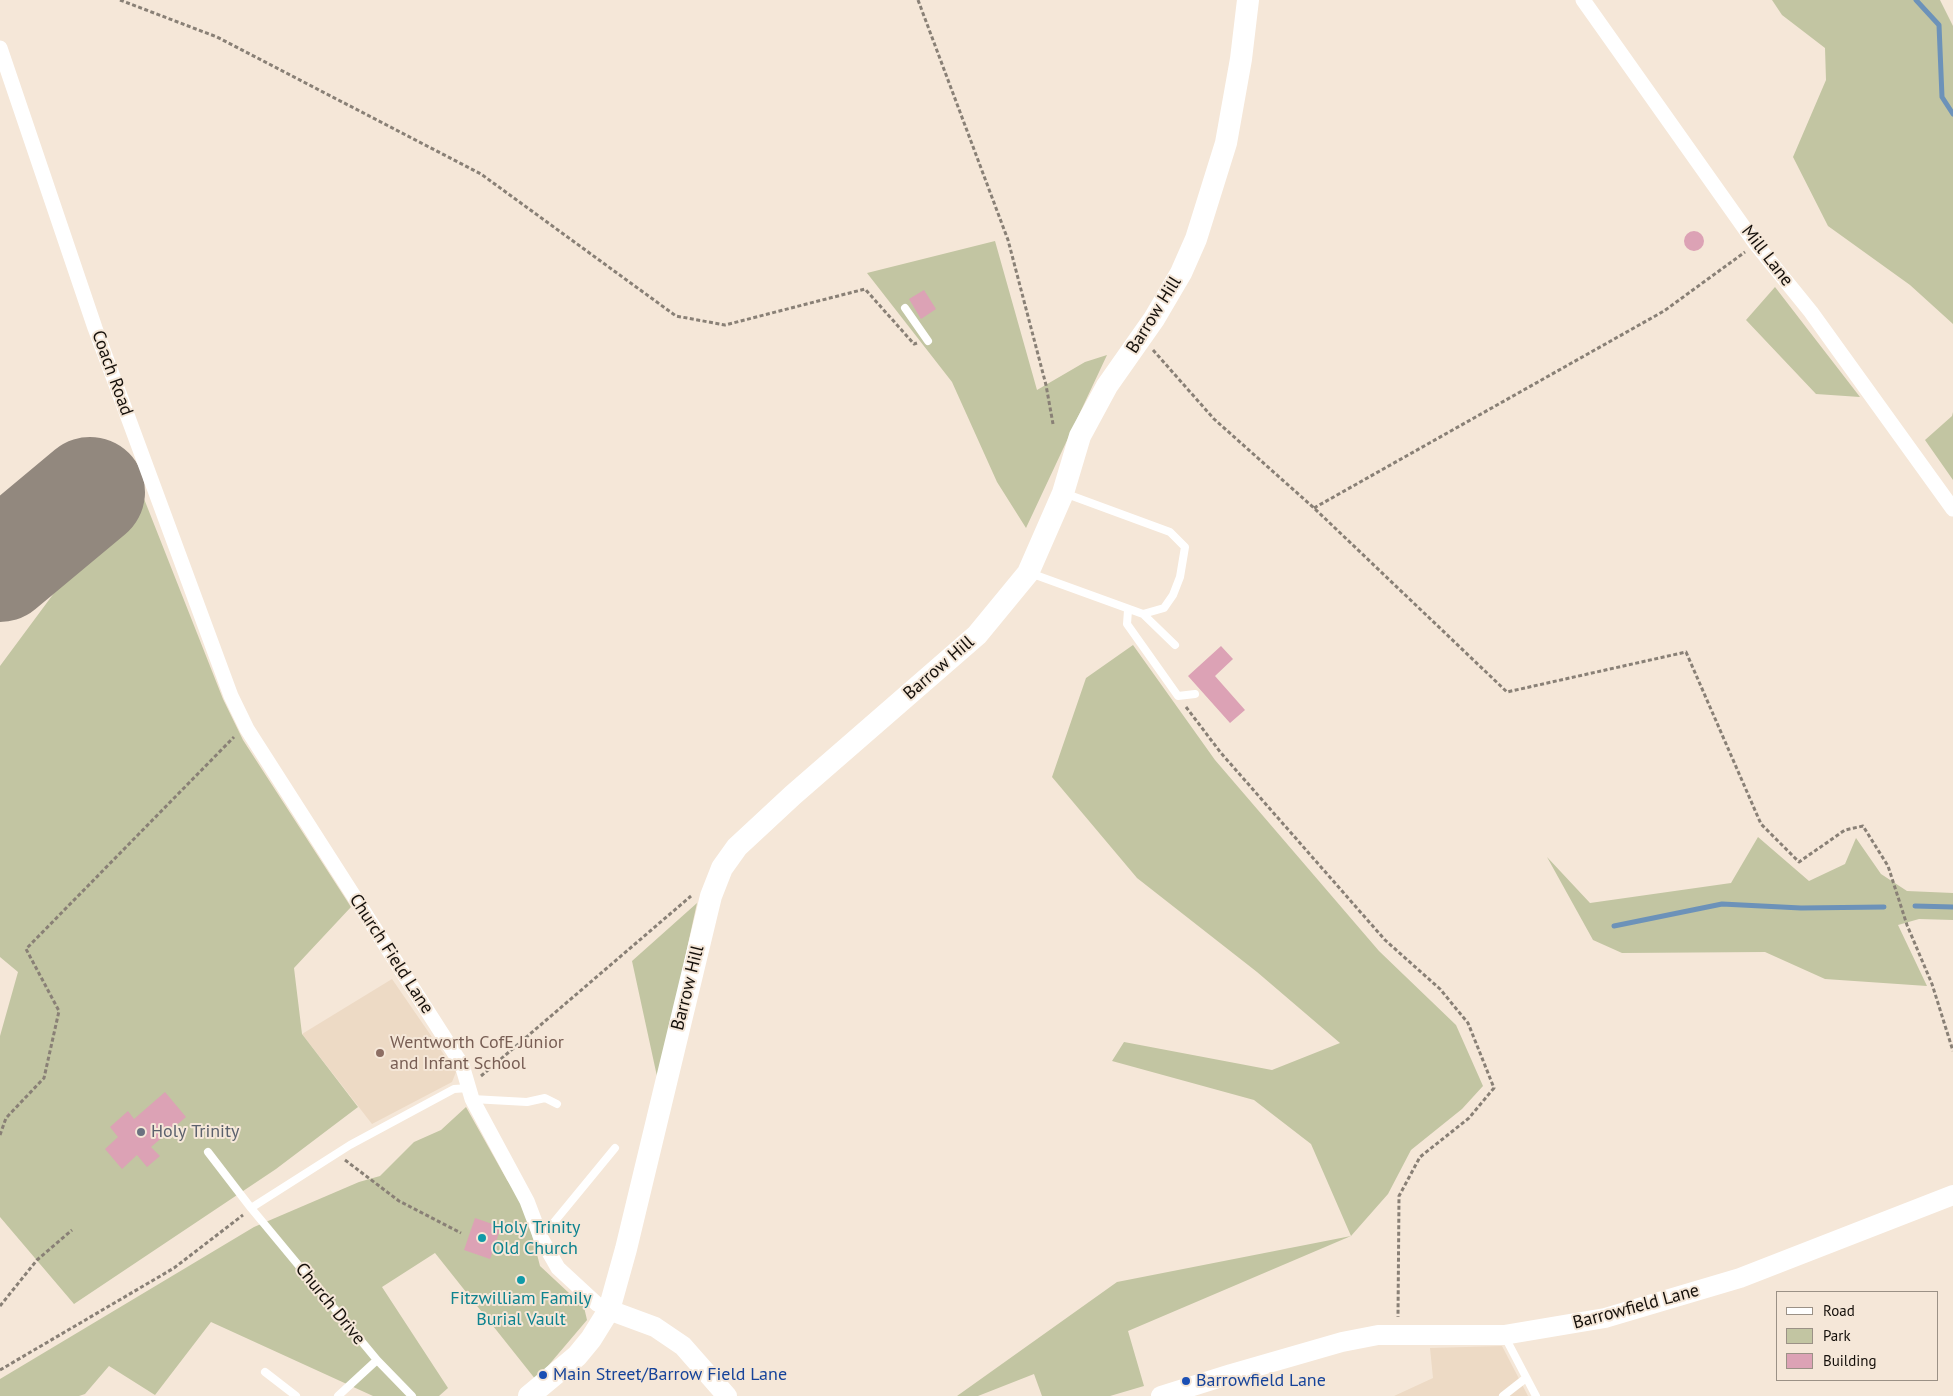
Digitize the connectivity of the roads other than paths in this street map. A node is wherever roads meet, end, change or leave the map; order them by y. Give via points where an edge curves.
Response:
1 (1248, 0) edge
2 (1583, 0) edge
3 (0, 48) edge
4 (904, 308) dead end
5 (928, 341) road end
6 (1063, 493) junction
7 (1953, 509) edge
8 (1028, 573) junction
9 (1128, 610) junction
10 (1143, 614) junction
11 (1175, 645) dead end
12 (1195, 694) dead end
13 (231, 696) joint
14 (470, 1093) junction
15 (557, 1104) dead end
16 (615, 1148) dead end
17 (208, 1152) dead end
18 (1953, 1194) edge
19 (251, 1208) junction
20 (541, 1238) junction
21 (609, 1310) junction
22 (1504, 1335) junction
23 (376, 1360) junction
24 (265, 1372) dead end
25 (1526, 1378) junction
26 (296, 1396) edge
27 (338, 1396) edge
28 (412, 1396) edge
29 (529, 1396) edge
30 (727, 1396) edge
31 (1161, 1396) edge
32 (1503, 1396) edge
33 (1536, 1396) edge

1 - 6 main road, Barrow Hill via 1242,59 1224,152 1196,239 1181,273 1107,386 1080,436
2 - 7 street, Mill Lane via 1755,243 1811,312
3 - 13 street, Coach Road via 95,328
4 - 5 lane
6 - 8 main road, Barrow Hill
6 - 10 lane via 1170,532 1185,547 1180,577 1173,594 1164,608
8 - 9 lane
8 - 21 main road, Barrow Hill via 977,635 786,802 736,848 722,868 709,905
9 - 10 lane
9 - 12 lane via 1127,624 1178,696
10 - 11 lane
13 - 14 street, Church Field Lane via 247,729 462,1066
14 - 15 lane via 527,1102 545,1098
14 - 19 lane via 454,1089 336,1153
14 - 20 street, Church Field Lane via 527,1201
16 - 20 lane
17 - 19 lane, Church Drive
18 - 22 street, Barrowfield Lane via 1740,1278 1605,1318
19 - 23 lane, Church Drive
20 - 21 street, Church Field Lane via 558,1268 597,1304
21 - 29 main road, Barrow Hill via 578,1356
21 - 30 street via 655,1327 683,1346
22 - 25 lane
22 - 31 street, Barrowfield Lane via 1378,1335 1342,1342
23 - 27 lane
23 - 28 lane, Church Drive
24 - 26 lane
25 - 32 lane
25 - 33 lane

